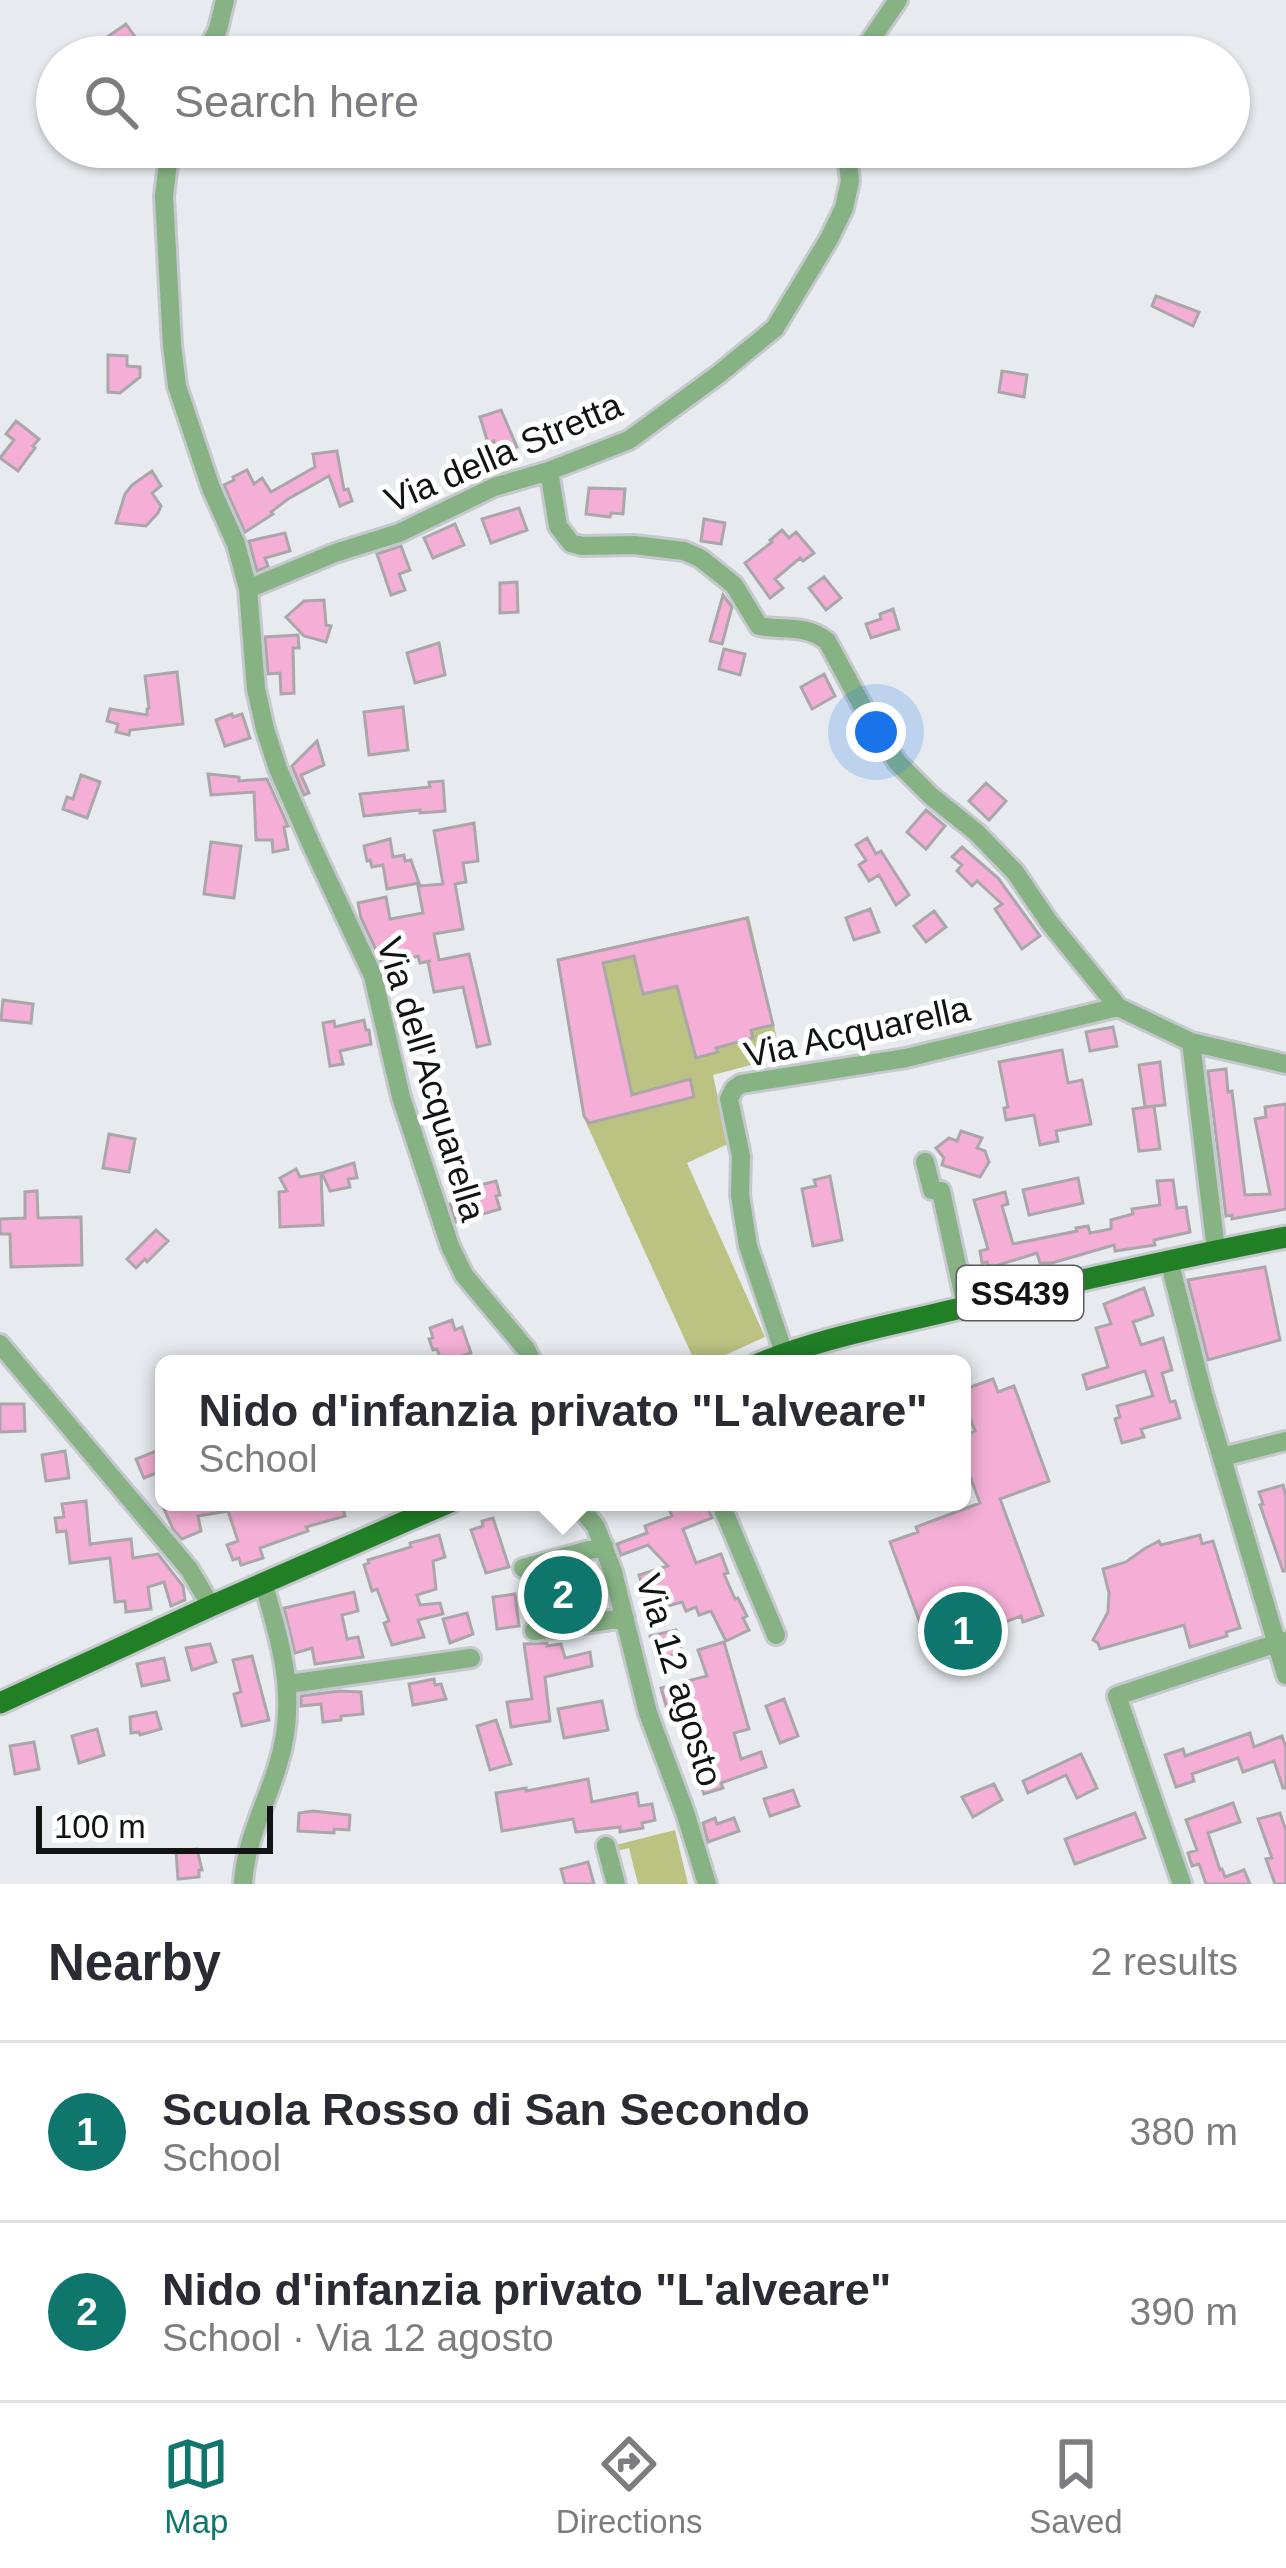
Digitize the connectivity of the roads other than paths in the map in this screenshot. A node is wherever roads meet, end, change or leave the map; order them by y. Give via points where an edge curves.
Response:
1 (225, 0) edge
2 (898, 0) edge
3 (214, 36) edge
4 (873, 36) edge
5 (167, 168) edge
6 (848, 168) edge
7 (549, 471) junction
8 (248, 590) junction
9 (1118, 1007) junction
10 (1191, 1042) junction
11 (1286, 1064) edge
12 (925, 1162) dead end
13 (1286, 1237) edge
14 (1216, 1250) junction
15 (1169, 1260) junction
16 (966, 1306) junction
17 (0, 1344) edge
18 (784, 1353) junction
19 (529, 1355) edge
20 (779, 1355) edge
21 (1286, 1441) edge
22 (1222, 1457) junction
23 (430, 1511) edge
24 (583, 1511) edge
25 (724, 1511) edge
26 (604, 1546) junction
27 (530, 1572) dead end
28 (264, 1585) junction
29 (212, 1606) junction
30 (625, 1618) junction
31 (534, 1631) dead end
32 (776, 1635) dead end
33 (1281, 1641) edge
34 (471, 1658) dead end
35 (1286, 1675) edge
36 (289, 1684) junction
37 (0, 1703) edge
38 (606, 1846) dead end
39 (243, 1884) edge
40 (616, 1884) edge
41 (707, 1884) edge
42 (1182, 1884) edge

1 - 3 street
2 - 4 street
5 - 8 street, Via dell'Acquarella via 177,386
6 - 7 street, Via della Stretta via 844,208 775,328 629,440
7 - 8 street, Via della Stretta
7 - 9 street via 558,526 571,543 700,557 734,585 760,626 796,627 827,641 898,763 1015,872
8 - 19 street, Via dell'Acquarella via 265,729 373,976 401,1097 450,1246
9 - 10 street
9 - 18 street, Via Acquarella via 734,1089 748,1246
10 - 11 street
10 - 14 street
12 - 16 street via 932,1190 940,1191
13 - 14 main road, SS439
14 - 15 main road, SS439
15 - 16 main road, SS439
15 - 22 street
16 - 18 main road, SS439
17 - 29 street
18 - 20 main road, SS439
21 - 22 street
22 - 33 street
23 - 28 main road
24 - 26 street, Via 12 agosto
25 - 32 street
26 - 27 street
26 - 30 street, Via 12 agosto
28 - 29 main road
28 - 36 street
29 - 37 main road
30 - 31 street
30 - 41 street, Via 12 agosto via 648,1713
33 - 35 street
33 - 42 street via 1118,1696
34 - 36 street
36 - 39 street via 286,1732
38 - 40 street

